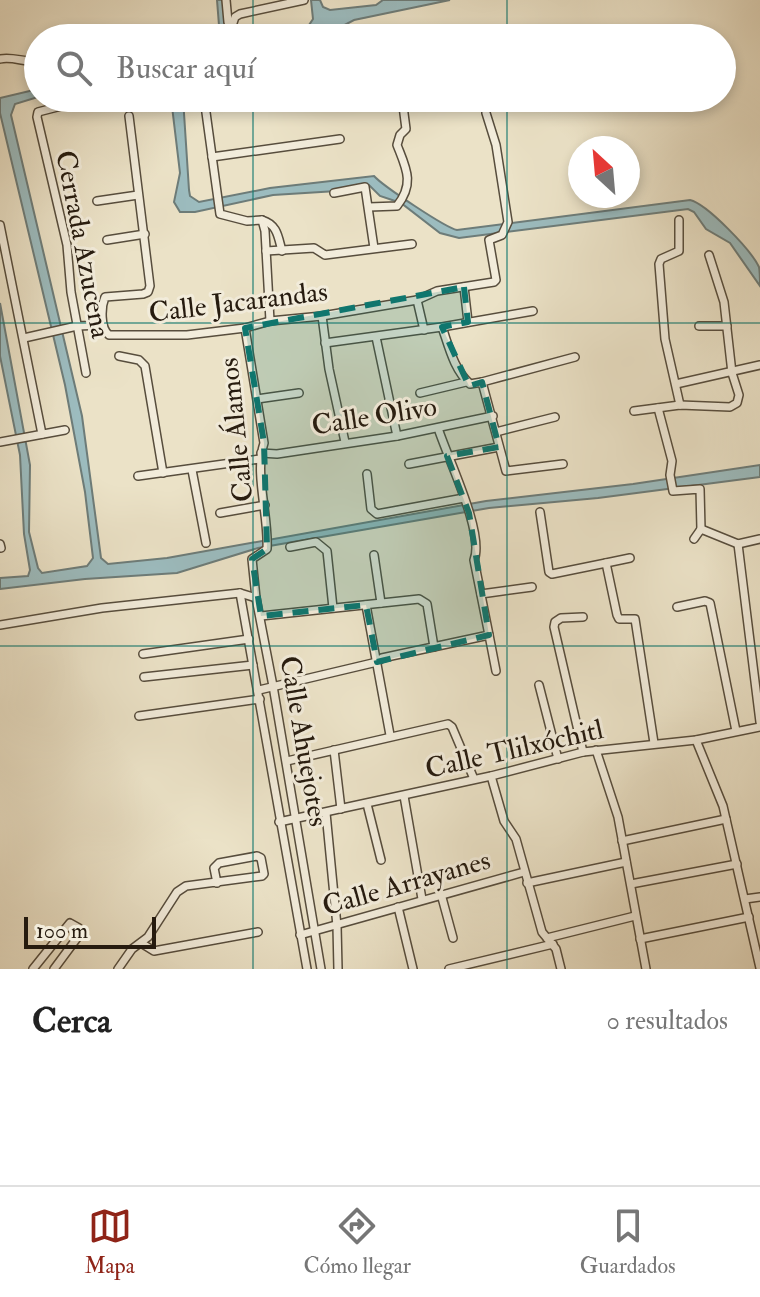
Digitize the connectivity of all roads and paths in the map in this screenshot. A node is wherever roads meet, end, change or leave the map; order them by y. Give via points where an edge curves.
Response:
1 (226, 0) edge
2 (304, 0) edge
3 (231, 24) edge
4 (234, 24) edge
5 (0, 59) edge
6 (24, 62) edge
7 (38, 112) edge
8 (206, 112) edge
9 (404, 112) edge
10 (486, 113) dead end
11 (129, 116) dead end
12 (340, 139) dead end
13 (212, 157) junction
14 (334, 193) dead end
15 (138, 195) junction
16 (97, 201) dead end
17 (369, 207) junction
18 (262, 220) junction
19 (679, 220) dead end
20 (0, 225) edge
21 (145, 234) junction
22 (1, 239) edge
23 (107, 240) dead end
24 (412, 244) dead end
25 (374, 248) junction
26 (266, 251) junction
27 (282, 251) junction
28 (709, 255) dead end
29 (464, 287) junction
30 (417, 300) junction
31 (533, 311) dead end
32 (322, 316) junction
33 (270, 321) junction
34 (468, 322) junction
35 (103, 325) junction
36 (77, 326) junction
37 (699, 326) dead end
38 (727, 326) junction
39 (442, 327) junction
40 (245, 328) junction
41 (424, 330) junction
42 (376, 337) junction
43 (24, 338) junction
44 (325, 343) junction
45 (119, 356) dead end
46 (575, 357) dead end
47 (760, 365) edge
48 (86, 373) dead end
49 (732, 373) junction
50 (466, 382) junction
51 (482, 382) junction
52 (676, 384) junction
53 (299, 393) dead end
54 (420, 393) dead end
55 (257, 399) junction
56 (680, 405) junction
57 (658, 408) junction
58 (634, 411) dead end
59 (493, 416) junction
60 (555, 417) dead end
61 (438, 428) junction
62 (65, 430) dead end
63 (496, 432) junction
64 (42, 434) junction
65 (397, 436) junction
66 (0, 442) edge
67 (345, 442) junction
68 (499, 447) junction
69 (260, 456) junction
70 (447, 456) junction
71 (409, 464) dead end
72 (563, 464) dead end
73 (192, 470) junction
74 (163, 473) junction
75 (367, 474) dead end
76 (138, 476) dead end
77 (465, 500) junction
78 (265, 505) junction
79 (540, 512) dead end
80 (220, 513) dead end
81 (268, 528) joint
82 (701, 529) junction
83 (694, 539) dead end
84 (760, 539) edge
85 (206, 543) dead end
86 (738, 544) junction
87 (290, 547) dead end
88 (374, 555) dead end
89 (630, 558) dead end
90 (606, 563) junction
91 (532, 587) dead end
92 (240, 593) junction
93 (481, 594) junction
94 (256, 598) junction
95 (381, 603) junction
96 (366, 605) junction
97 (677, 607) dead end
98 (333, 608) junction
99 (261, 616) junction
100 (583, 617) dead end
101 (760, 624) edge
102 (0, 625) edge
103 (749, 625) junction
104 (489, 635) junction
105 (249, 639) junction
106 (434, 647) junction
107 (143, 654) dead end
108 (377, 662) junction
109 (253, 665) junction
110 (496, 671) dead end
111 (144, 677) dead end
112 (539, 685) dead end
113 (273, 686) junction
114 (259, 690) junction
115 (260, 699) junction
116 (139, 716) dead end
117 (760, 724) edge
118 (736, 731) junction
119 (390, 735) junction
120 (696, 740) junction
121 (654, 743) junction
122 (334, 750) junction
123 (596, 750) junction
124 (583, 752) junction
125 (558, 759) junction
126 (287, 761) junction
127 (491, 776) junction
128 (474, 779) junction
129 (404, 796) junction
130 (367, 804) junction
131 (341, 809) junction
132 (326, 813) junction
133 (296, 819) junction
134 (726, 819) junction
135 (279, 822) junction
136 (622, 841) junction
137 (381, 860) dead end
138 (626, 862) junction
139 (737, 864) junction
140 (524, 872) junction
141 (217, 883) junction
142 (527, 883) junction
143 (631, 884) junction
144 (441, 894) junction
145 (760, 897) edge
146 (422, 899) junction
147 (745, 899) junction
148 (398, 907) junction
149 (635, 916) junction
150 (749, 917) junction
151 (337, 926) junction
152 (314, 930) junction
153 (258, 932) dead end
154 (300, 935) junction
155 (453, 938) dead end
156 (640, 939) junction
157 (550, 941) junction
158 (141, 943) junction
159 (760, 968) edge
160 (33, 969) edge
161 (54, 969) edge
162 (118, 969) edge
163 (307, 969) edge
164 (321, 969) edge
165 (338, 969) edge
166 (413, 969) edge
167 (449, 969) edge
168 (561, 969) edge
169 (646, 969) edge

1 - 3 street
2 - 4 street via 240,14
5 - 6 street
7 - 36 street, Cerrada Azucena via 67,245
8 - 13 street
9 - 17 street via 406,129 397,145 406,164 405,195 397,206
10 - 29 street, Calle Jacarandas via 508,222 502,235 488,244 496,280
11 - 15 street
12 - 13 street
13 - 18 street via 220,214
14 - 17 street via 365,187
15 - 16 street
15 - 21 street
17 - 25 street
18 - 26 street
18 - 27 street via 272,223
19 - 52 street via 679,251 659,264 665,339
20 - 22 street
21 - 23 street
21 - 35 street via 148,292 105,297
22 - 43 street
24 - 25 street
25 - 27 street via 325,255 314,248
26 - 27 street
26 - 33 street
28 - 38 street
29 - 30 street, Calle Jacarandas
29 - 34 street
30 - 32 street, Calle Jacarandas
30 - 41 street
31 - 34 street
32 - 33 street, Calle Jacarandas
32 - 44 street
33 - 40 street, Calle Jacarandas
34 - 39 street
35 - 36 street, Calle Jacarandas
35 - 40 street, Calle Jacarandas via 109,335 118,336
36 - 43 street, Calle Jacarandas
36 - 48 street, Cerrada Azucena
37 - 38 street
38 - 49 street
39 - 41 street
39 - 50 street
40 - 55 street, Calle Álamos
41 - 42 street
42 - 44 street
42 - 65 street
43 - 64 street
44 - 67 street
45 - 74 street via 145,366
46 - 51 street
47 - 49 street
49 - 52 street
49 - 56 street via 737,403
50 - 51 street
50 - 54 street
51 - 59 street
52 - 56 street
53 - 55 street
55 - 69 street, Calle Álamos via 264,443
56 - 57 street
57 - 58 street
57 - 82 street via 672,461 673,491 700,489
59 - 61 street, Calle Olivo
59 - 63 street
60 - 63 street
61 - 65 street, Calle Olivo
61 - 70 street
62 - 64 street
63 - 68 street
64 - 66 street
65 - 67 street, Calle Olivo
67 - 69 street, Calle Olivo
68 - 70 street
68 - 72 street via 506,471
69 - 73 street, Calle Olivo
69 - 78 street, Calle Álamos
70 - 71 street
70 - 77 street
73 - 74 street, Calle Olivo
73 - 85 street
74 - 76 street, Calle Olivo
75 - 77 street via 371,509 377,514
77 - 93 street via 478,552 474,560
78 - 80 street
78 - 81 street, Calle Álamos
79 - 90 street via 549,572
81 - 94 street, Calle Ahuejotes via 267,549 252,559
82 - 83 street
82 - 86 street
84 - 86 street
86 - 103 street
87 - 98 street via 316,542 327,551
88 - 95 street
89 - 90 street
90 - 121 street via 617,615 632,617 636,624
91 - 93 street
92 - 94 street
92 - 102 street
92 - 105 street, Calle Ahuejotes
93 - 104 street
94 - 99 street, Calle Ahuejotes
95 - 96 street
95 - 106 street via 425,601
96 - 98 street
96 - 108 street
97 - 118 street via 710,603
98 - 99 street
99 - 113 street, Calle Ahuejotes
100 - 124 street via 561,618 554,627
101 - 103 street
103 - 117 street
104 - 106 street
104 - 110 street
105 - 107 street
105 - 109 street, Calle Ahuejotes
106 - 108 street
108 - 113 street
108 - 119 street
109 - 111 street
109 - 114 street, Calle Ahuejotes
112 - 125 street
113 - 114 street
113 - 126 street, Calle Ahuejotes
114 - 115 street, Calle Ahuejotes
115 - 116 street
115 - 135 street, Calle Ahuejotes
117 - 118 street, Calle Tlilxóchitl
118 - 120 street, Calle Tlilxóchitl
119 - 122 street
119 - 128 street via 448,724
120 - 121 street, Calle Tlilxóchitl
120 - 134 street
121 - 123 street, Calle Tlilxóchitl
122 - 126 street
122 - 131 street
123 - 124 street, Calle Tlilxóchitl
123 - 136 street
124 - 125 street, Calle Tlilxóchitl
125 - 127 street, Calle Tlilxóchitl
126 - 133 street, Calle Ahuejotes
127 - 128 street, Calle Tlilxóchitl
127 - 140 street
128 - 129 street, Calle Tlilxóchitl
129 - 130 street, Calle Tlilxóchitl
129 - 146 street
130 - 131 street, Calle Tlilxóchitl
130 - 137 street
131 - 132 street, Calle Tlilxóchitl
132 - 133 street, Calle Tlilxóchitl
132 - 151 street
133 - 135 street, Calle Tlilxóchitl
133 - 152 street, Calle Ahuejotes
134 - 136 street
134 - 139 street
135 - 154 street, Calle Ahuejotes
136 - 138 street
138 - 142 street, Calle Arrayanes
138 - 143 street
139 - 143 street
139 - 147 street
140 - 142 street
140 - 144 street, Calle Arrayanes
141 - 141 street via 262,876 261,858 219,863 214,868
141 - 158 street via 177,892
142 - 157 street via 542,932
143 - 149 street
144 - 146 street, Calle Arrayanes
144 - 155 street
145 - 147 street
146 - 148 street, Calle Arrayanes
147 - 150 street
148 - 151 street, Calle Arrayanes
148 - 166 street
149 - 156 street
149 - 157 street
150 - 156 street
150 - 159 street
151 - 152 street, Calle Arrayanes
151 - 165 street
152 - 154 street, Calle Arrayanes
152 - 164 street, Calle Ahuejotes
153 - 158 street via 154,951
154 - 163 street, Calle Ahuejotes
156 - 169 street
157 - 167 street
157 - 168 street
158 - 162 street
160 - 161 street via 70,923 80,934

